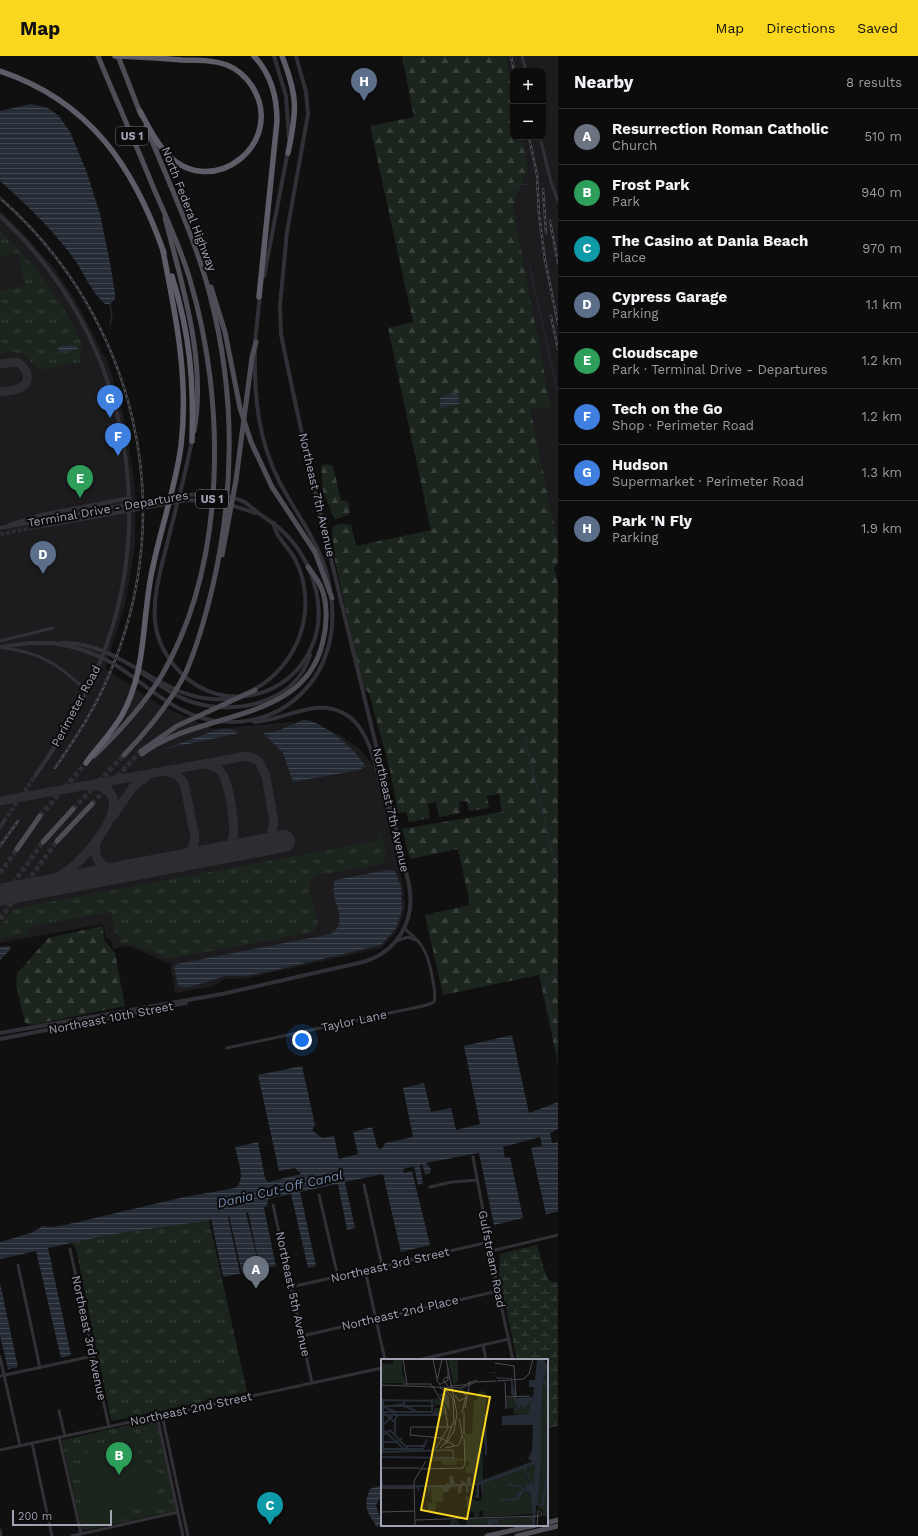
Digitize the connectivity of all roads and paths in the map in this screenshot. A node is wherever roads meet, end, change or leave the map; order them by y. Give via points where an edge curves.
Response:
1 (98, 56) edge
2 (117, 56) edge
3 (254, 56) edge
4 (274, 56) edge
5 (282, 56) edge
6 (296, 56) edge
7 (522, 56) edge
8 (525, 68) edge
9 (0, 71) edge
10 (140, 111) junction
11 (541, 140) edge
12 (288, 153) junction
13 (558, 200) edge
14 (162, 206) junction
15 (0, 216) edge
16 (163, 251) junction
17 (203, 270) junction
18 (259, 297) junction
19 (256, 342) junction
20 (192, 441) junction
21 (130, 498) junction
22 (260, 514) junction
23 (274, 523) junction
24 (43, 526) tunnel mouth
25 (1, 528) edge
26 (308, 567) junction
27 (216, 571) junction
28 (332, 598) junction
29 (53, 628) dead end
30 (0, 641) edge
31 (52, 643) junction
32 (0, 647) edge
33 (312, 647) junction
34 (131, 664) junction
35 (255, 690) junction
36 (88, 691) junction
37 (246, 722) junction
38 (124, 755) tunnel mouth
39 (86, 763) joint
40 (35, 776) tunnel mouth
41 (92, 804) tunnel mouth
42 (73, 809) tunnel mouth
43 (40, 816) tunnel mouth
44 (4, 821) dead end
45 (395, 824) junction
46 (0, 827) edge
47 (57, 841) tunnel mouth
48 (43, 842) tunnel mouth
49 (17, 849) tunnel mouth
50 (405, 929) junction
51 (418, 940) junction
52 (396, 941) junction
53 (222, 994) junction
54 (130, 1011) junction
55 (123, 1016) junction
56 (52, 1027) junction
57 (0, 1033) edge
58 (0, 1039) edge
59 (227, 1048) dead end
60 (473, 1158) dead end
61 (477, 1180) junction
62 (364, 1185) dead end
63 (430, 1187) dead end
64 (319, 1195) dead end
65 (273, 1205) dead end
66 (558, 1235) edge
67 (489, 1242) junction
68 (70, 1249) dead end
69 (491, 1251) junction
70 (18, 1265) dead end
71 (382, 1266) junction
72 (365, 1270) junction
73 (338, 1277) junction
74 (291, 1287) junction
75 (498, 1290) junction
76 (376, 1319) junction
77 (302, 1336) junction
78 (509, 1339) junction
79 (483, 1345) junction
80 (93, 1356) junction
81 (0, 1357) edge
82 (384, 1359) edge
83 (422, 1359) edge
84 (486, 1359) edge
85 (513, 1359) edge
86 (40, 1368) junction
87 (381, 1368) edge
88 (4, 1375) junction
89 (0, 1376) edge
90 (312, 1383) junction
91 (59, 1411) dead end
92 (162, 1415) junction
93 (157, 1416) junction
94 (109, 1427) junction
95 (65, 1436) junction
96 (59, 1437) junction
97 (32, 1443) junction
98 (20, 1446) junction
99 (0, 1450) edge
100 (178, 1512) junction
101 (558, 1520) edge
102 (548, 1524) edge
103 (532, 1526) edge
104 (543, 1526) edge
105 (558, 1526) edge
106 (0, 1530) edge
107 (81, 1535) edge
108 (1, 1536) edge
109 (52, 1536) edge
110 (72, 1536) edge
111 (183, 1536) edge
112 (188, 1536) edge
113 (487, 1536) edge
114 (517, 1536) edge

1 - 14 main road, North Federal Highway / US 1
2 - 10 main road, North Federal Highway / US 1
2 - 10 highway via 205,61 228,66 244,77 253,88 261,118 257,138 240,160 222,169 202,171 184,165 167,154
3 - 18 highway via 272,85 277,121
4 - 12 street via 286,96
5 - 12 highway via 292,83 295,101
6 - 45 street, Northeast 7th Avenue via 306,92 308,114 287,232 280,306 281,334 361,690
7 - 8 street
9 - 16 highway via 46,91 77,112 96,129 133,181
10 - 17 main road, North Federal Highway / US 1
11 - 13 street
12 - 18 street
14 - 20 main road via 181,278 193,338 197,405
14 - 39 main road, North Federal Highway / US 1 via 190,279 209,364 215,438 209,524 194,597 167,665 136,712
15 - 21 street, Perimeter Road via 55,277 93,341 120,422
16 - 20 highway via 178,297 191,357
16 - 39 highway via 182,359 183,410 180,447 151,576 136,681 118,720
17 - 27 main road, North Federal Highway / US 1 via 223,354 229,422 230,459 226,512
17 - 28 main road via 222,321 247,433 272,487 315,552
18 - 19 street
19 - 27 main road via 225,546
19 - 28 street via 255,400 265,448 279,482 321,559
20 - 33 street via 156,595 156,626 165,652 176,668 190,681 216,694 243,697 278,686 299,668
21 - 25 street via 41,515
21 - 36 street, Perimeter Road via 128,545 120,602 105,650
22 - 23 street
22 - 24 street via 215,501 181,500
22 - 25 street, Terminal Drive - Departures via 245,503 209,494 174,496
23 - 26 street via 292,541
23 - 35 street via 276,532 290,550 301,572 305,591 305,613 301,633 287,661
26 - 33 street via 316,590 319,614
26 - 35 main road via 321,588 326,624 320,652 306,678 291,692 274,702 180,732 141,753 177,726
27 - 38 main road, North Federal Highway / US 1 via 202,626 185,672 160,715
28 - 37 street via 331,634 326,657 314,678 303,692 285,707 268,716
29 - 30 street
31 - 32 street
31 - 34 street via 70,642 94,648
31 - 37 street via 92,653 118,667 180,709 211,720
32 - 36 street via 17,649 48,660
33 - 34 street via 303,671 282,692 260,703 232,708 210,707 184,699 166,690
34 - 35 street via 185,694 203,699 218,700 241,696
36 - 40 street, Perimeter Road
37 - 45 street via 265,721 317,708 335,710 348,716 359,726 368,741 387,806
41 - 47 main road
42 - 48 main road
43 - 49 main road
44 - 46 street
45 - 50 street, Northeast 7th Avenue via 410,893 410,911
50 - 51 street
50 - 52 street, Northeast 10th Street
51 - 52 street via 408,937
51 - 59 street, Taylor Lane via 425,951 434,989 434,1002
52 - 53 street, Northeast 10th Street via 386,952 372,960
53 - 54 street, Northeast 10th Street
53 - 55 street, Northeast 10th Street
54 - 55 street
54 - 56 street, Northeast 10th Street
55 - 56 street, Northeast 10th Street
56 - 57 street, Northeast 10th Street
56 - 58 street, Northeast 10th Street
60 - 61 street, Gulfstream Road
61 - 63 street
61 - 67 street, Gulfstream Road
62 - 71 street
64 - 73 street
65 - 74 street, Northeast 5th Avenue
66 - 69 street
67 - 69 street, Gulfstream Road
67 - 71 street, Northeast 3rd Street
68 - 80 street, Northeast 3rd Avenue
69 - 75 street, Gulfstream Road
70 - 86 street
71 - 72 street, Northeast 3rd Street
72 - 73 street, Northeast 3rd Street
72 - 76 street
73 - 74 street, Northeast 3rd Street
74 - 77 street, Northeast 5th Avenue
75 - 76 street, Northeast 2nd Place
75 - 78 street, Gulfstream Road
76 - 77 street, Northeast 2nd Place
76 - 82 street
77 - 90 street, Northeast 5th Avenue
78 - 79 street
78 - 85 street, Gulfstream Road
79 - 83 street
79 - 84 street
80 - 86 street
80 - 94 street, Northeast 3rd Avenue
81 - 88 street
86 - 88 street
87 - 90 street, Northeast 2nd Street
88 - 89 street
88 - 98 street
90 - 92 street, Northeast 2nd Street
91 - 95 street
92 - 93 street, Northeast 2nd Street
92 - 112 street
93 - 94 street, Northeast 2nd Street
93 - 100 street
94 - 95 street, Northeast 2nd Street
95 - 96 street, Northeast 2nd Street
96 - 97 street, Northeast 2nd Street
96 - 107 street
97 - 98 street, Northeast 2nd Street
97 - 109 street
98 - 99 street, Northeast 2nd Street
100 - 107 street
100 - 111 street
101 - 102 main road
102 - 105 main road
103 - 113 main road
104 - 114 main road
106 - 108 street
107 - 110 street

